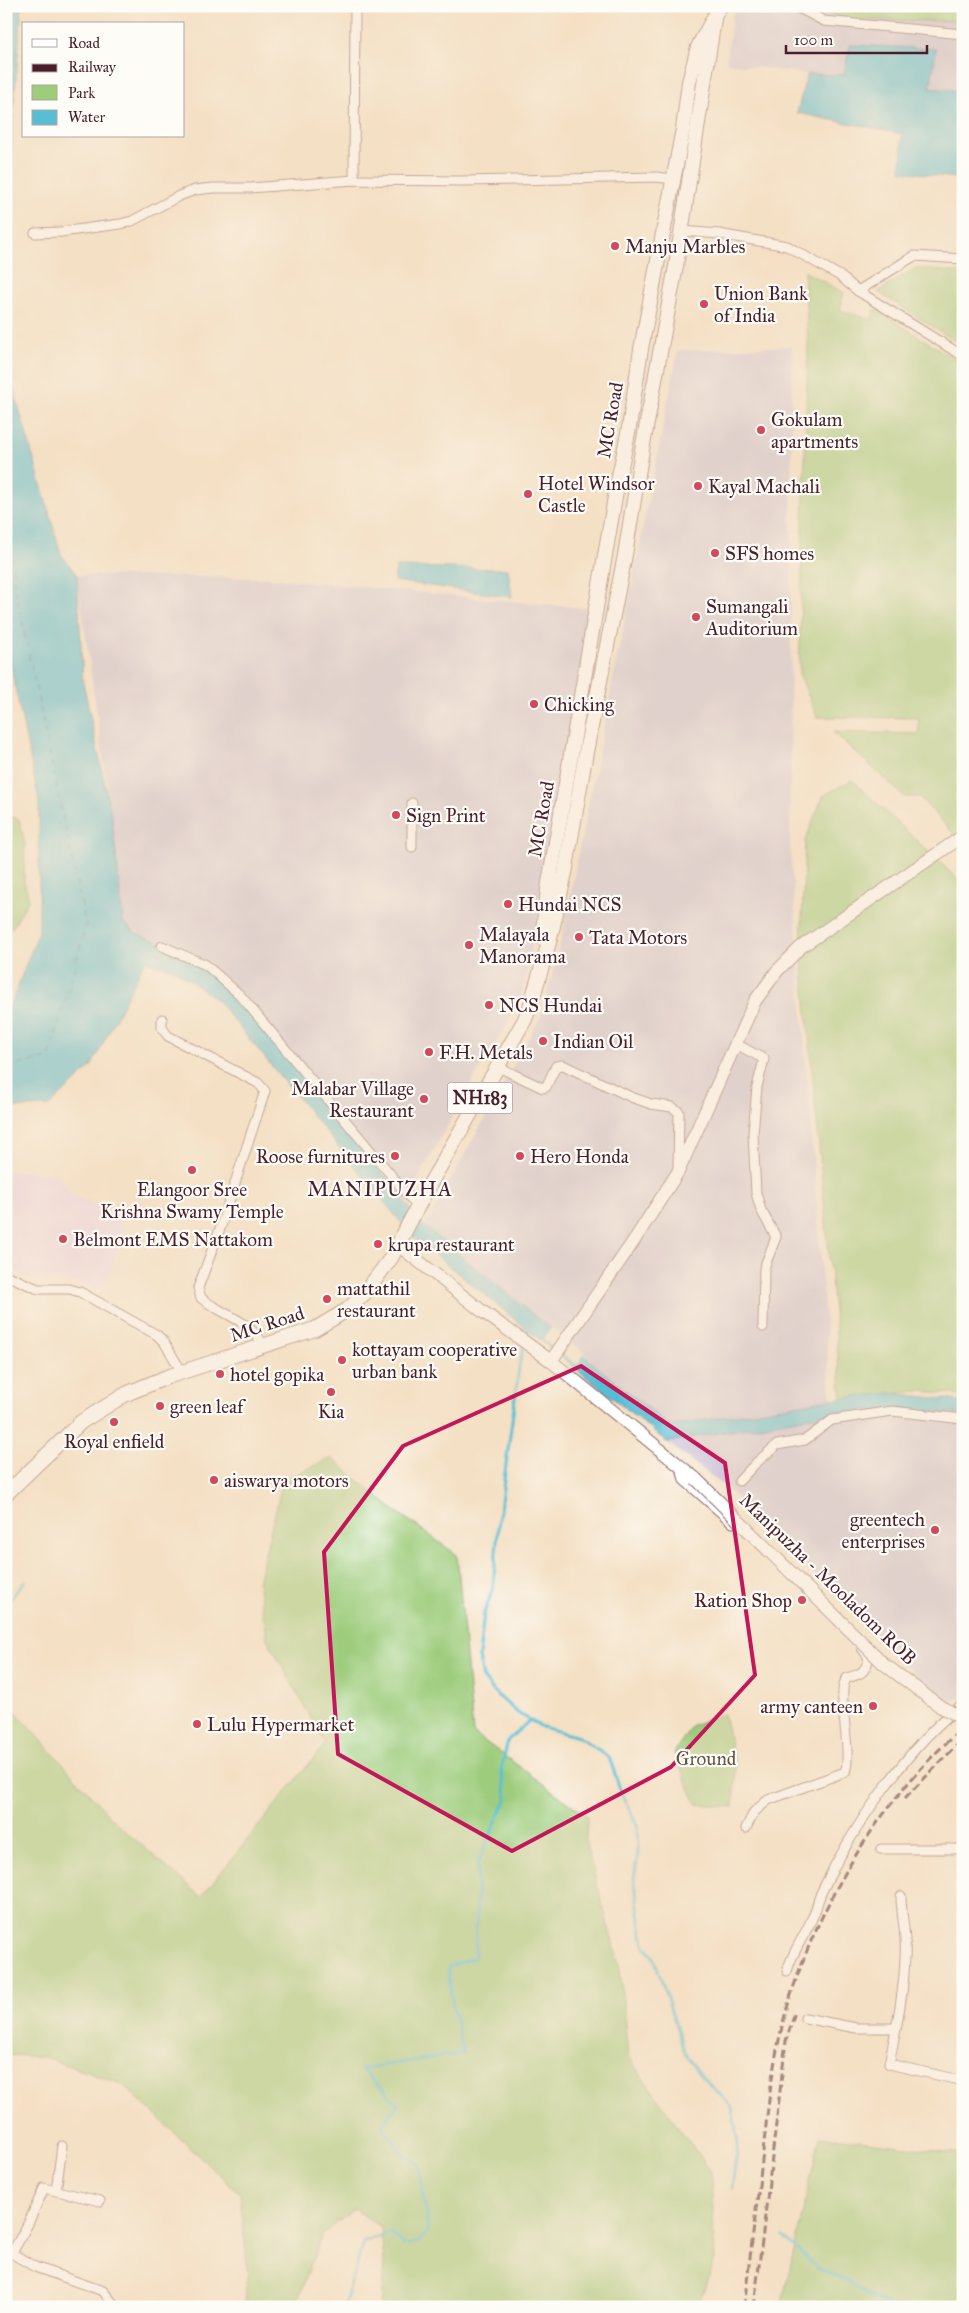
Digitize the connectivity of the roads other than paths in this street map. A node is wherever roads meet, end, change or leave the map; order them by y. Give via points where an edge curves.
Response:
1 (355, 6) edge
2 (795, 6) edge
3 (717, 12) edge
4 (963, 34) edge
5 (673, 179) junction
6 (354, 180) junction
7 (682, 231) junction
8 (35, 233) dead end
9 (963, 259) edge
10 (858, 290) junction
11 (963, 356) edge
12 (616, 491) junction
13 (636, 492) junction
14 (412, 802) dead end
15 (963, 836) edge
16 (412, 847) dead end
17 (162, 946) dead end
18 (538, 982) junction
19 (162, 1019) dead end
20 (736, 1044) junction
21 (498, 1067) junction
22 (678, 1172) junction
23 (414, 1212) junction
24 (398, 1245) junction
25 (6, 1275) edge
26 (763, 1328) dead end
27 (263, 1345) junction
28 (550, 1361) junction
29 (182, 1372) junction
30 (963, 1419) edge
31 (681, 1468) junction
32 (739, 1481) dead end
33 (7, 1491) edge
34 (963, 1704) edge
35 (963, 1718) edge
36 (746, 1828) dead end
37 (881, 1849) dead end
38 (963, 1849) edge
39 (901, 1896) dead end
40 (787, 1971) dead end
41 (805, 2018) dead end
42 (896, 2028) junction
43 (963, 2081) edge
44 (62, 2146) dead end
45 (56, 2190) junction
46 (100, 2201) dead end
47 (9, 2252) edge
48 (116, 2307) edge

1 - 6 street
2 - 4 street via 824,21
3 - 5 highway, MC Road / NH183 via 698,47
3 - 7 highway, MC Road / NH183
5 - 6 street
5 - 12 highway, MC Road / NH183
6 - 8 street via 195,190 126,222
7 - 10 street via 787,246
7 - 13 highway, MC Road / NH183
9 - 10 street via 914,256
10 - 11 street
12 - 13 highway
12 - 18 highway, MC Road / NH183 via 548,889
13 - 18 highway, MC Road / NH183 via 565,873
14 - 16 street
15 - 20 main road via 801,947 777,971 755,1001
17 - 23 street via 206,965 240,995
18 - 21 highway, MC Road / NH183 via 524,1021
19 - 27 street via 162,1028 168,1036 258,1083 265,1091 198,1288 201,1298 248,1325 258,1334
20 - 22 main road
20 - 26 street via 764,1059 757,1086 753,1134 756,1193 776,1237 764,1268
21 - 22 street via 543,1088 556,1066 563,1064 632,1097 672,1107 679,1112
21 - 23 highway, MC Road / NH183
22 - 28 main road
23 - 24 highway, MC Road / NH183
24 - 27 highway, MC Road / NH183 via 381,1273 347,1310 315,1329
24 - 28 main road, Manipuzha - Mooladom ROB
25 - 29 street via 29,1287 74,1290 97,1300 157,1335
27 - 29 highway, MC Road / NH183
28 - 31 main road, Manipuzha - Mooladom ROB
29 - 33 highway, MC Road / NH183 via 136,1389 81,1422
30 - 32 street via 892,1411 832,1420 805,1440 777,1445
31 - 35 main road, Manipuzha - Mooladom ROB, bridge via 696,1479 884,1664 941,1707
31 - 36 street via 684,1480 737,1527 869,1658 863,1674 847,1678 842,1683 845,1772 762,1803
34 - 40 street via 905,1761 848,1841
37 - 38 street
39 - 42 street via 906,1956
41 - 42 street via 856,2028
42 - 43 street via 889,2064
44 - 45 street
45 - 46 street
45 - 47 street via 44,2188 28,2224
47 - 48 street via 35,2267 103,2291

